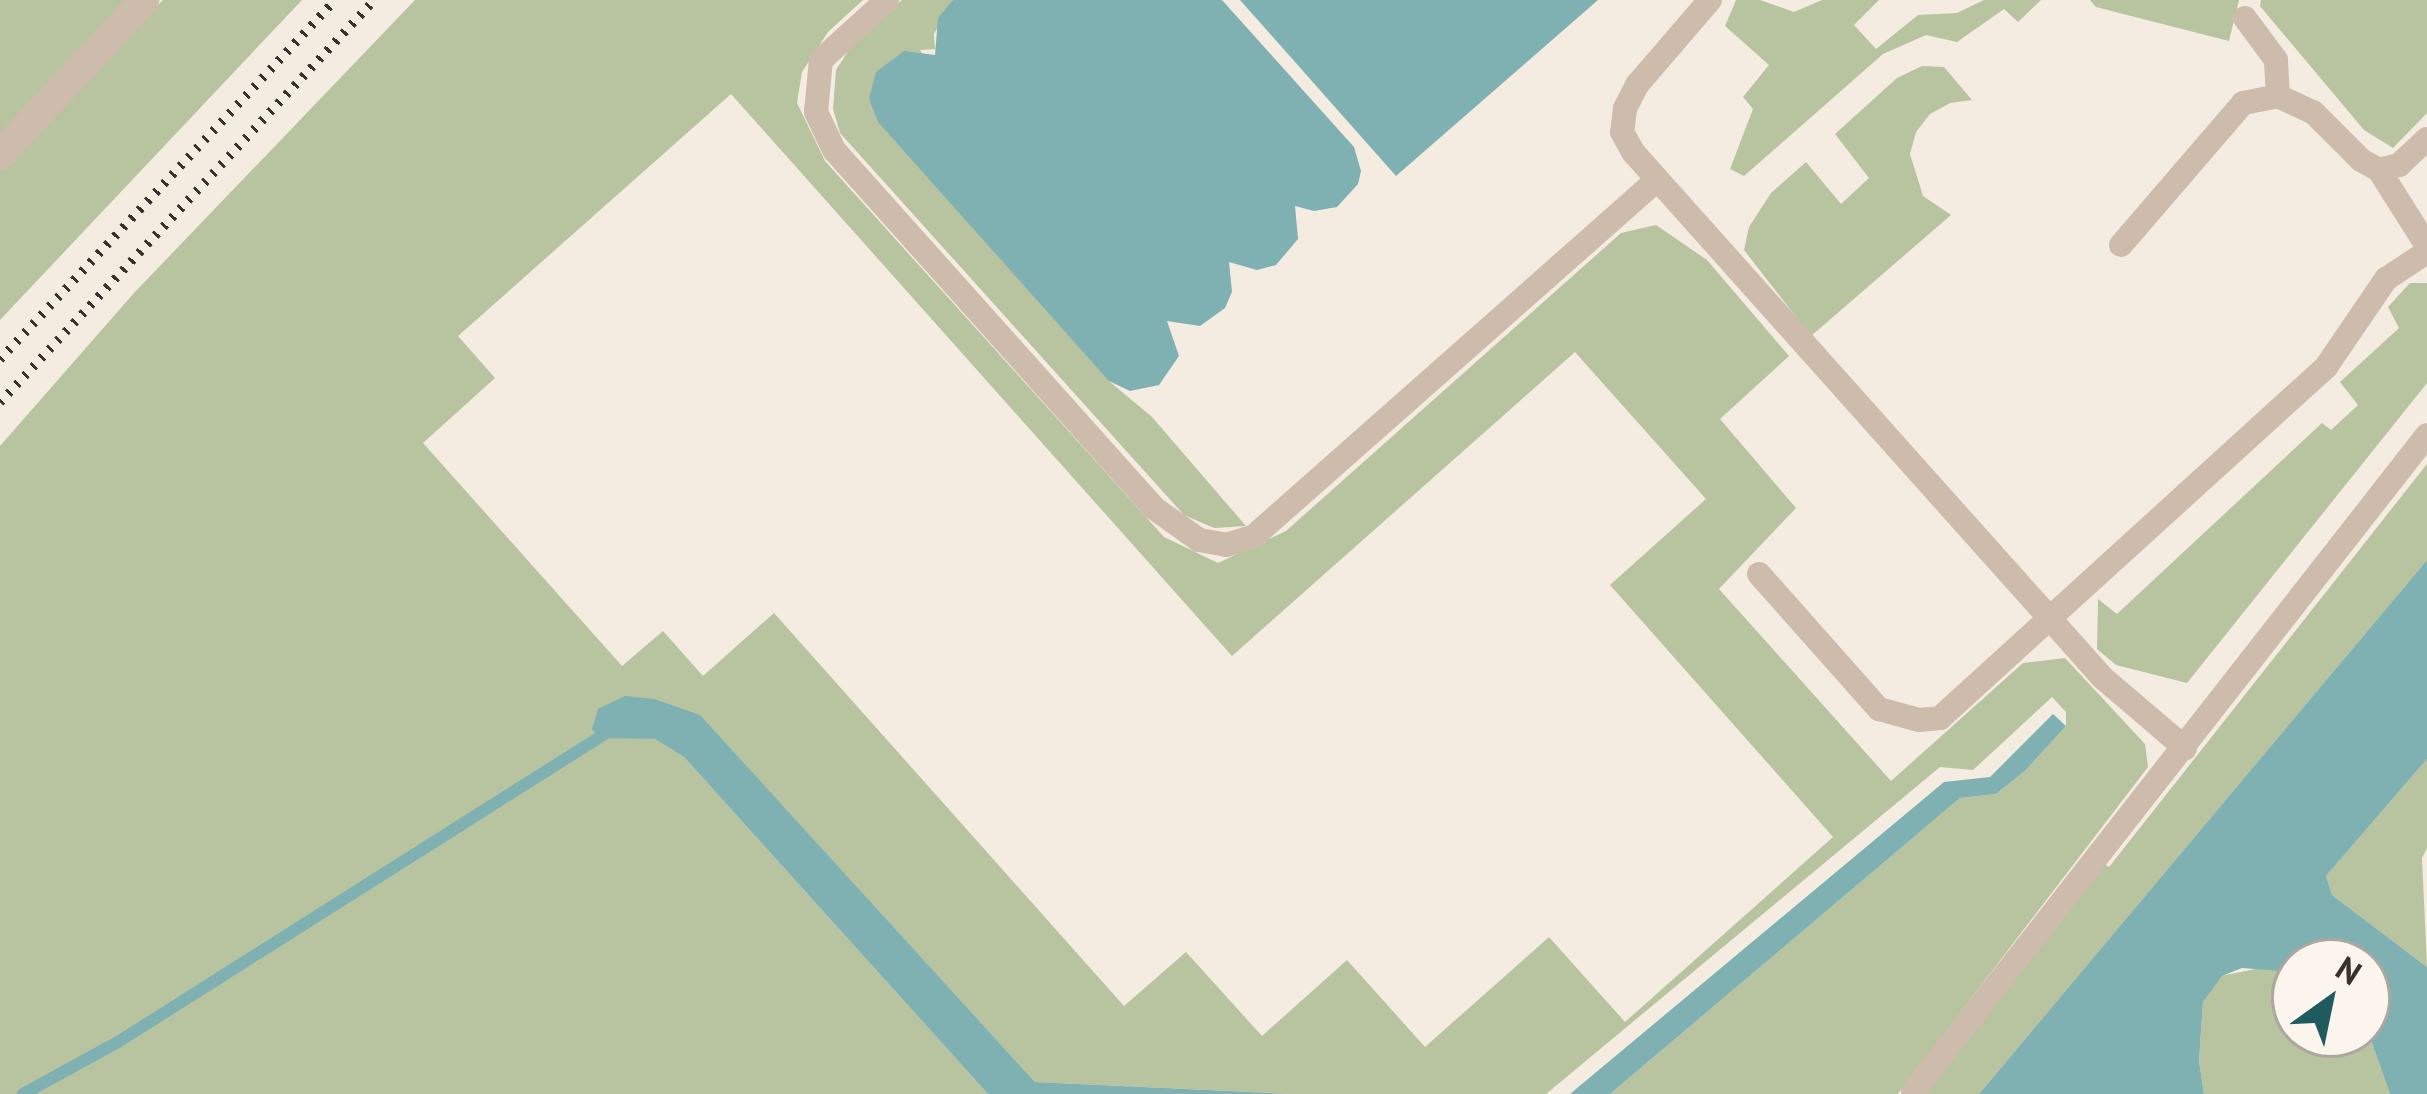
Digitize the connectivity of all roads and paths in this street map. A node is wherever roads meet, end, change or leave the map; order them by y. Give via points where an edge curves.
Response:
1 (144, 0) edge
2 (887, 0) edge
3 (1710, 0) edge
4 (2245, 18) dead end
5 (2278, 96) junction
6 (2427, 139) edge
7 (0, 154) edge
8 (2379, 170) junction
9 (1657, 180) junction
10 (2121, 244) dead end
11 (2427, 249) edge
12 (2427, 435) edge
13 (1759, 574) dead end
14 (2047, 616) junction
15 (2185, 748) junction
16 (1913, 1092) edge

1 - 7 street
2 - 9 lane via 821,60 816,112 834,150 1154,508 1199,540 1226,545 1253,537
3 - 9 lane via 1624,109 1622,132
4 - 5 lane via 2276,60
5 - 8 lane via 2314,112
5 - 10 lane via 2243,103
6 - 8 lane
8 - 11 lane
9 - 14 lane
11 - 14 lane via 2386,279 2326,368
12 - 15 lane
13 - 14 lane via 1879,709 1919,720 1940,718
14 - 15 lane via 2102,678
15 - 16 lane

